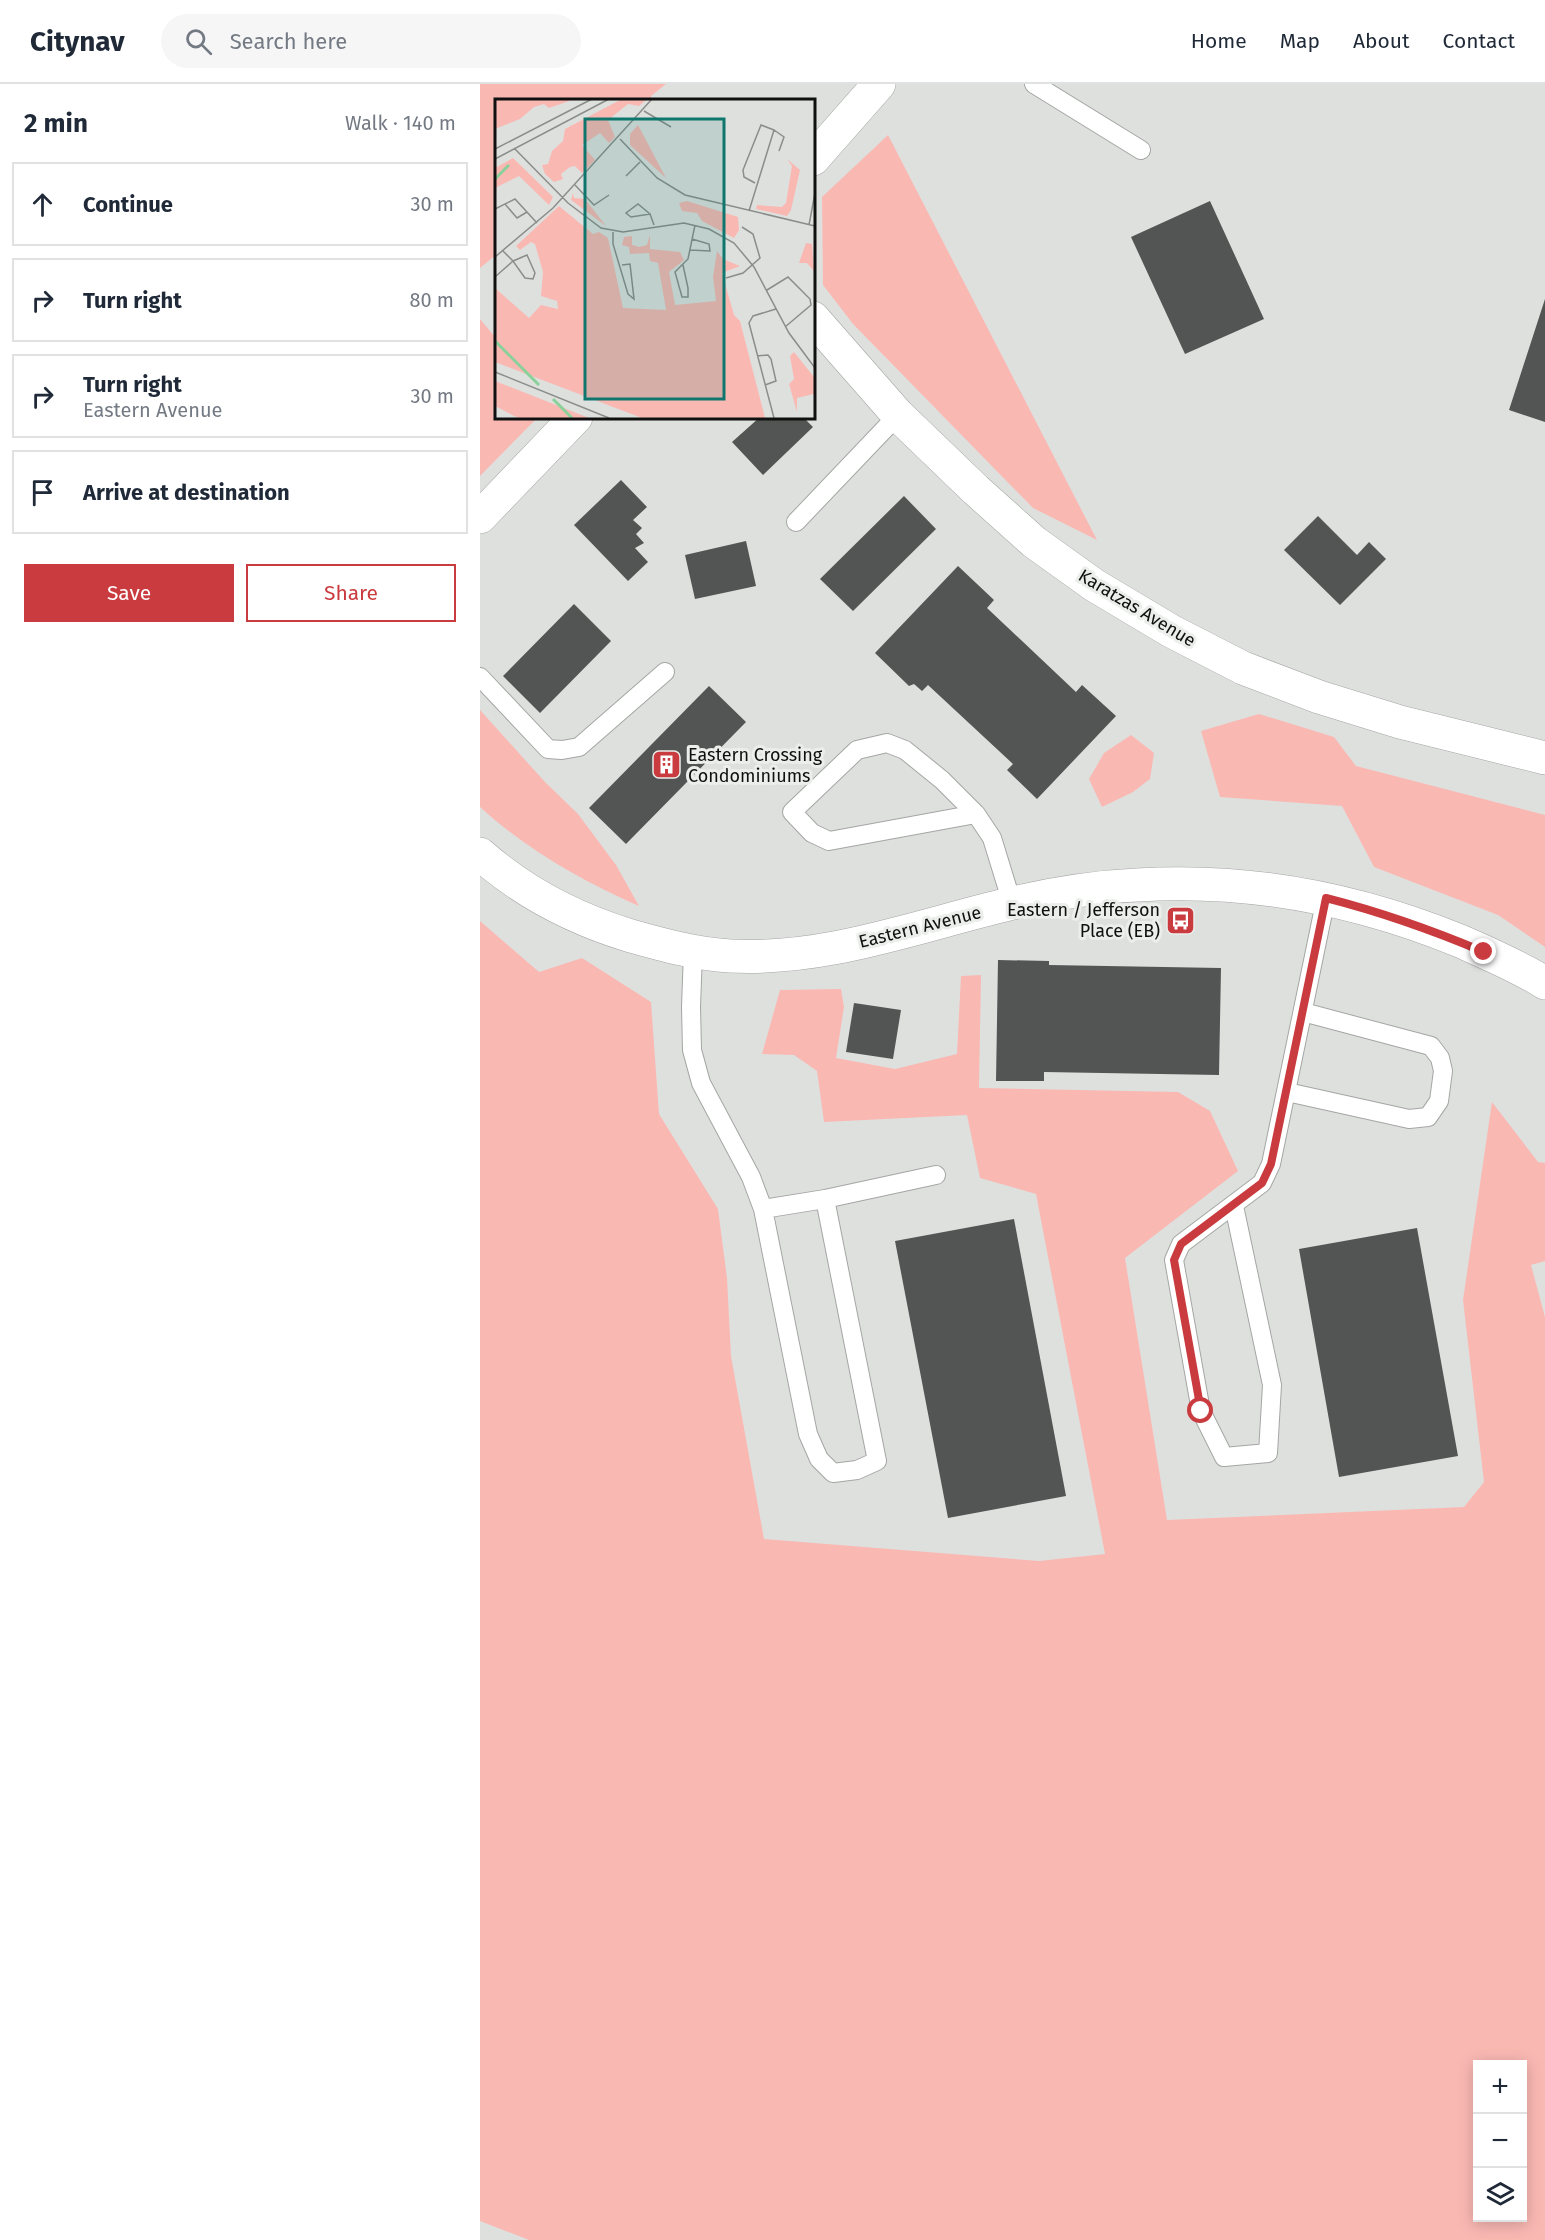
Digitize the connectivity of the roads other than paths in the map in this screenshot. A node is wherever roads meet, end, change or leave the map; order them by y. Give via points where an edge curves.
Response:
1 (879, 84) edge
2 (1034, 84) edge
3 (1141, 150) dead end
4 (814, 158) edge
5 (814, 319) edge
6 (898, 415) junction
7 (575, 418) edge
8 (480, 517) edge
9 (796, 522) dead end
10 (664, 672) dead end
11 (480, 677) edge
12 (1545, 758) edge
13 (976, 814) junction
14 (480, 854) edge
15 (1326, 898) junction
16 (1012, 903) junction
17 (693, 952) junction
18 (1545, 983) edge
19 (1303, 1012) junction
20 (1287, 1092) junction
21 (936, 1175) dead end
22 (825, 1199) junction
23 (1234, 1206) junction
24 (763, 1209) junction

1 - 4 street
2 - 3 lane
5 - 6 street, Karatzas Avenue
6 - 9 lane
6 - 12 street, Karatzas Avenue via 1034,542 1094,585 1171,631 1244,668 1319,697 1400,722
7 - 8 street
10 - 11 lane via 579,747 562,750 548,749
13 - 13 lane via 828,841 812,833 792,812 857,750 887,742 905,750
13 - 16 lane via 993,838
14 - 17 street, Eastern Avenue via 529,892 564,911 599,926
15 - 16 street, Eastern Avenue via 1189,883 1125,886
15 - 18 street, Eastern Avenue via 1431,929
15 - 19 lane
16 - 17 street, Eastern Avenue via 816,952 729,956
17 - 24 lane via 692,1050 701,1083 751,1177
19 - 20 lane
19 - 20 lane via 1431,1046 1443,1071 1440,1101 1428,1117 1409,1119
20 - 23 lane via 1271,1164 1262,1183
21 - 22 lane
22 - 24 lane
22 - 24 lane via 877,1461 857,1470 832,1473 819,1459 808,1434
23 - 23 lane via 1181,1244 1174,1260 1201,1411 1224,1457 1268,1453 1272,1385

